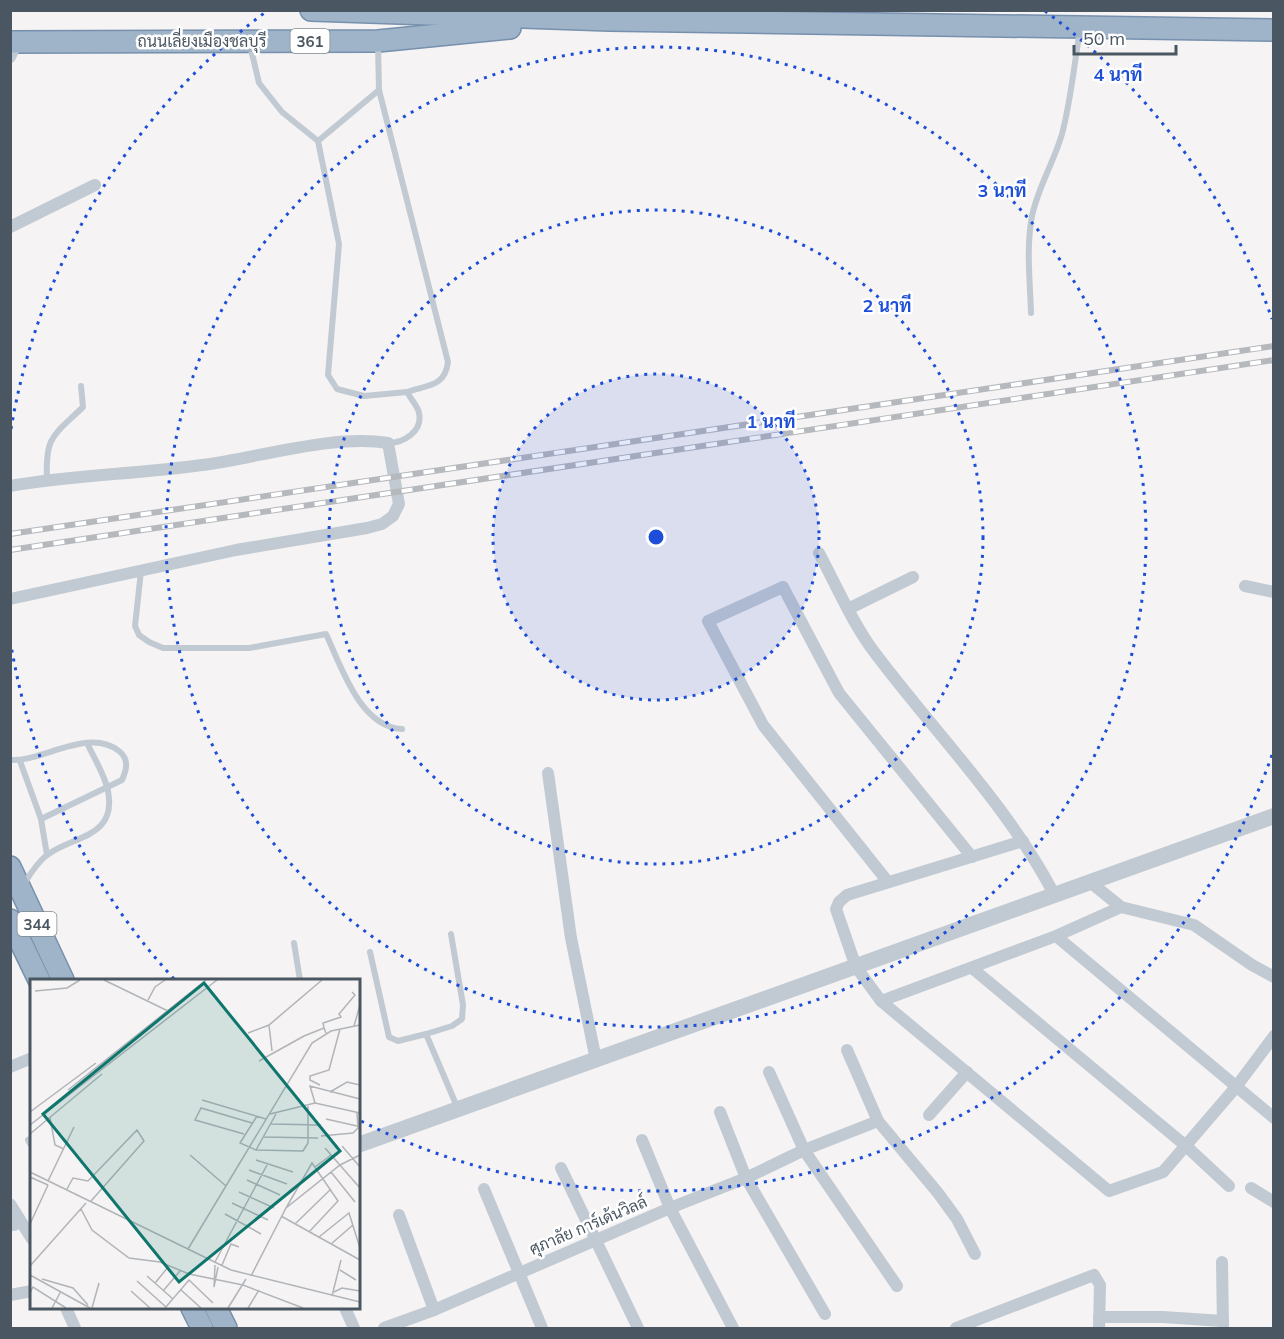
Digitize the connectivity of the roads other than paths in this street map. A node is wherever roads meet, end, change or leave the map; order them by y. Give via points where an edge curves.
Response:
1 (311, 10) edge
2 (609, 20) junction
3 (1080, 26) junction
4 (1274, 30) edge
5 (249, 41) junction
6 (378, 41) junction
7 (13, 47) edge
8 (379, 90) junction
9 (318, 141) junction
10 (95, 185) dead end
11 (10, 227) edge
12 (1031, 313) dead end
13 (81, 386) dead end
14 (406, 392) junction
15 (388, 443) junction
16 (47, 480) junction
17 (10, 486) edge
18 (819, 553) dead end
19 (141, 571) junction
20 (913, 577) dead end
21 (1245, 585) dead end
22 (1274, 592) edge
23 (10, 599) edge
24 (848, 609) junction
25 (402, 729) dead end
26 (87, 743) junction
27 (10, 760) edge
28 (20, 761) junction
29 (548, 773) dead end
30 (108, 788) junction
31 (1274, 816) edge
32 (41, 819) junction
33 (1023, 841) junction
34 (47, 855) junction
35 (972, 857) junction
36 (10, 867) edge
37 (888, 882) junction
38 (1090, 882) junction
39 (21, 889) junction
40 (1054, 894) junction
41 (1121, 907) junction
42 (10, 920) edge
43 (451, 934) dead end
44 (1056, 936) junction
45 (294, 943) dead end
46 (370, 952) dead end
47 (856, 967) junction
48 (972, 968) junction
49 (1274, 977) edge
50 (38, 979) edge
51 (62, 979) edge
52 (300, 979) edge
53 (881, 1001) junction
54 (426, 1034) junction
55 (1274, 1036) edge
56 (847, 1050) dead end
57 (30, 1059) edge
58 (596, 1060) junction
59 (10, 1067) edge
60 (769, 1072) dead end
61 (967, 1072) junction
62 (1236, 1087) junction
63 (458, 1109) junction
64 (720, 1112) dead end
65 (929, 1115) dead end
66 (1274, 1118) edge
67 (878, 1121) junction
68 (642, 1140) dead end
69 (360, 1144) edge
70 (1186, 1146) junction
71 (804, 1150) junction
72 (561, 1168) dead end
73 (746, 1178) junction
74 (1229, 1186) dead end
75 (1251, 1188) dead end
76 (484, 1189) dead end
77 (1272, 1200) edge
78 (10, 1204) edge
79 (670, 1208) junction
80 (399, 1215) dead end
81 (30, 1236) edge
82 (596, 1239) junction
83 (975, 1254) dead end
84 (1222, 1262) dead end
85 (519, 1274) junction
86 (897, 1286) dead end
87 (30, 1291) edge
88 (10, 1295) edge
89 (66, 1309) edge
90 (192, 1309) edge
91 (216, 1309) edge
92 (345, 1309) edge
93 (434, 1310) junction
94 (825, 1314) dead end
95 (1099, 1323) edge
96 (1223, 1325) edge
97 (75, 1329) edge
98 (202, 1329) edge
99 (226, 1329) edge
100 (354, 1329) edge
101 (384, 1329) edge
102 (542, 1329) edge
103 (638, 1329) edge
104 (733, 1329) edge
105 (956, 1329) edge

1 - 2 highway, ถนนเลี่ยงเมืองชลบุรี / 361
2 - 3 highway, ถนนเลี่ยงเมืองชลบุรี / 361
2 - 6 highway, ถนนเลี่ยงเมืองชลบุรี / 361
3 - 4 highway, ถนนเลี่ยงเมืองชลบุรี / 361
3 - 12 lane via 1061,136 1032,216
5 - 6 highway, ถนนเลี่ยงเมืองชลบุรี / 361
5 - 7 highway, ถนนเลี่ยงเมืองชลบุรี / 361
5 - 9 lane via 259,83 282,112
6 - 8 lane
8 - 9 lane
8 - 14 lane via 448,362 446,375 439,382
9 - 14 lane via 339,244 328,375 337,389 364,396
10 - 11 street
13 - 16 lane via 83,407 52,437 46,454
14 - 15 lane via 419,413 417,426 411,435
15 - 16 street via 332,443 200,465
15 - 19 street via 399,504 393,516 382,524
16 - 17 street
18 - 24 street
19 - 23 street
19 - 25 lane via 135,626 149,642 163,648 249,648 326,634 352,691 369,715 390,729
20 - 24 street
21 - 22 street
24 - 33 street via 871,647
26 - 28 lane
26 - 30 lane
26 - 30 lane via 111,745 124,755 127,767 122,780
27 - 28 lane
28 - 32 lane
29 - 58 street via 571,938
30 - 32 lane
30 - 34 lane via 110,806 95,832
31 - 38 street
32 - 34 lane
33 - 35 street
33 - 40 street
34 - 39 lane
35 - 37 street
35 - 37 street via 839,693 783,587 708,621 763,725
36 - 39 highway, 344
37 - 47 street via 847,895 836,909
38 - 40 street
38 - 41 street
39 - 51 highway, 344
40 - 47 street
41 - 44 street
41 - 49 street via 1194,925
42 - 50 highway, 344
43 - 54 lane via 462,1019
44 - 48 street
44 - 62 street
45 - 52 lane
46 - 54 lane via 389,1037 398,1041
47 - 53 street
47 - 58 street
48 - 53 street
48 - 70 street
53 - 61 street
54 - 63 lane
55 - 62 street
56 - 67 street
57 - 59 street
58 - 63 street
60 - 71 street
61 - 65 street
61 - 70 street via 1109,1191 1163,1172
62 - 66 street
62 - 70 street
63 - 69 street
64 - 73 street
67 - 71 street, ศุภาลัย การ์เด้นวิลล์
67 - 83 street via 957,1219
68 - 79 street
70 - 74 street
71 - 73 street, ศุภาลัย การ์เด้นวิลล์
71 - 86 street
72 - 82 street
73 - 79 street, ศุภาลัย การ์เด้นวิลล์
73 - 94 street
75 - 77 street
76 - 85 street
78 - 81 street
79 - 82 street, ศุภาลัย การ์เด้นวิลล์
79 - 104 street
80 - 93 street
82 - 85 street, ศุภาลัย การ์เด้นวิลล์
82 - 103 street
84 - 96 street
85 - 93 street, ศุภาลัย การ์เด้นวิลล์
85 - 102 street
87 - 88 street
89 - 97 street
90 - 98 highway
91 - 99 highway
92 - 100 street
93 - 101 street, ศุภาลัย การ์เด้นวิลล์
95 - 96 street via 1163,1317
95 - 105 street via 1100,1285 1094,1275

